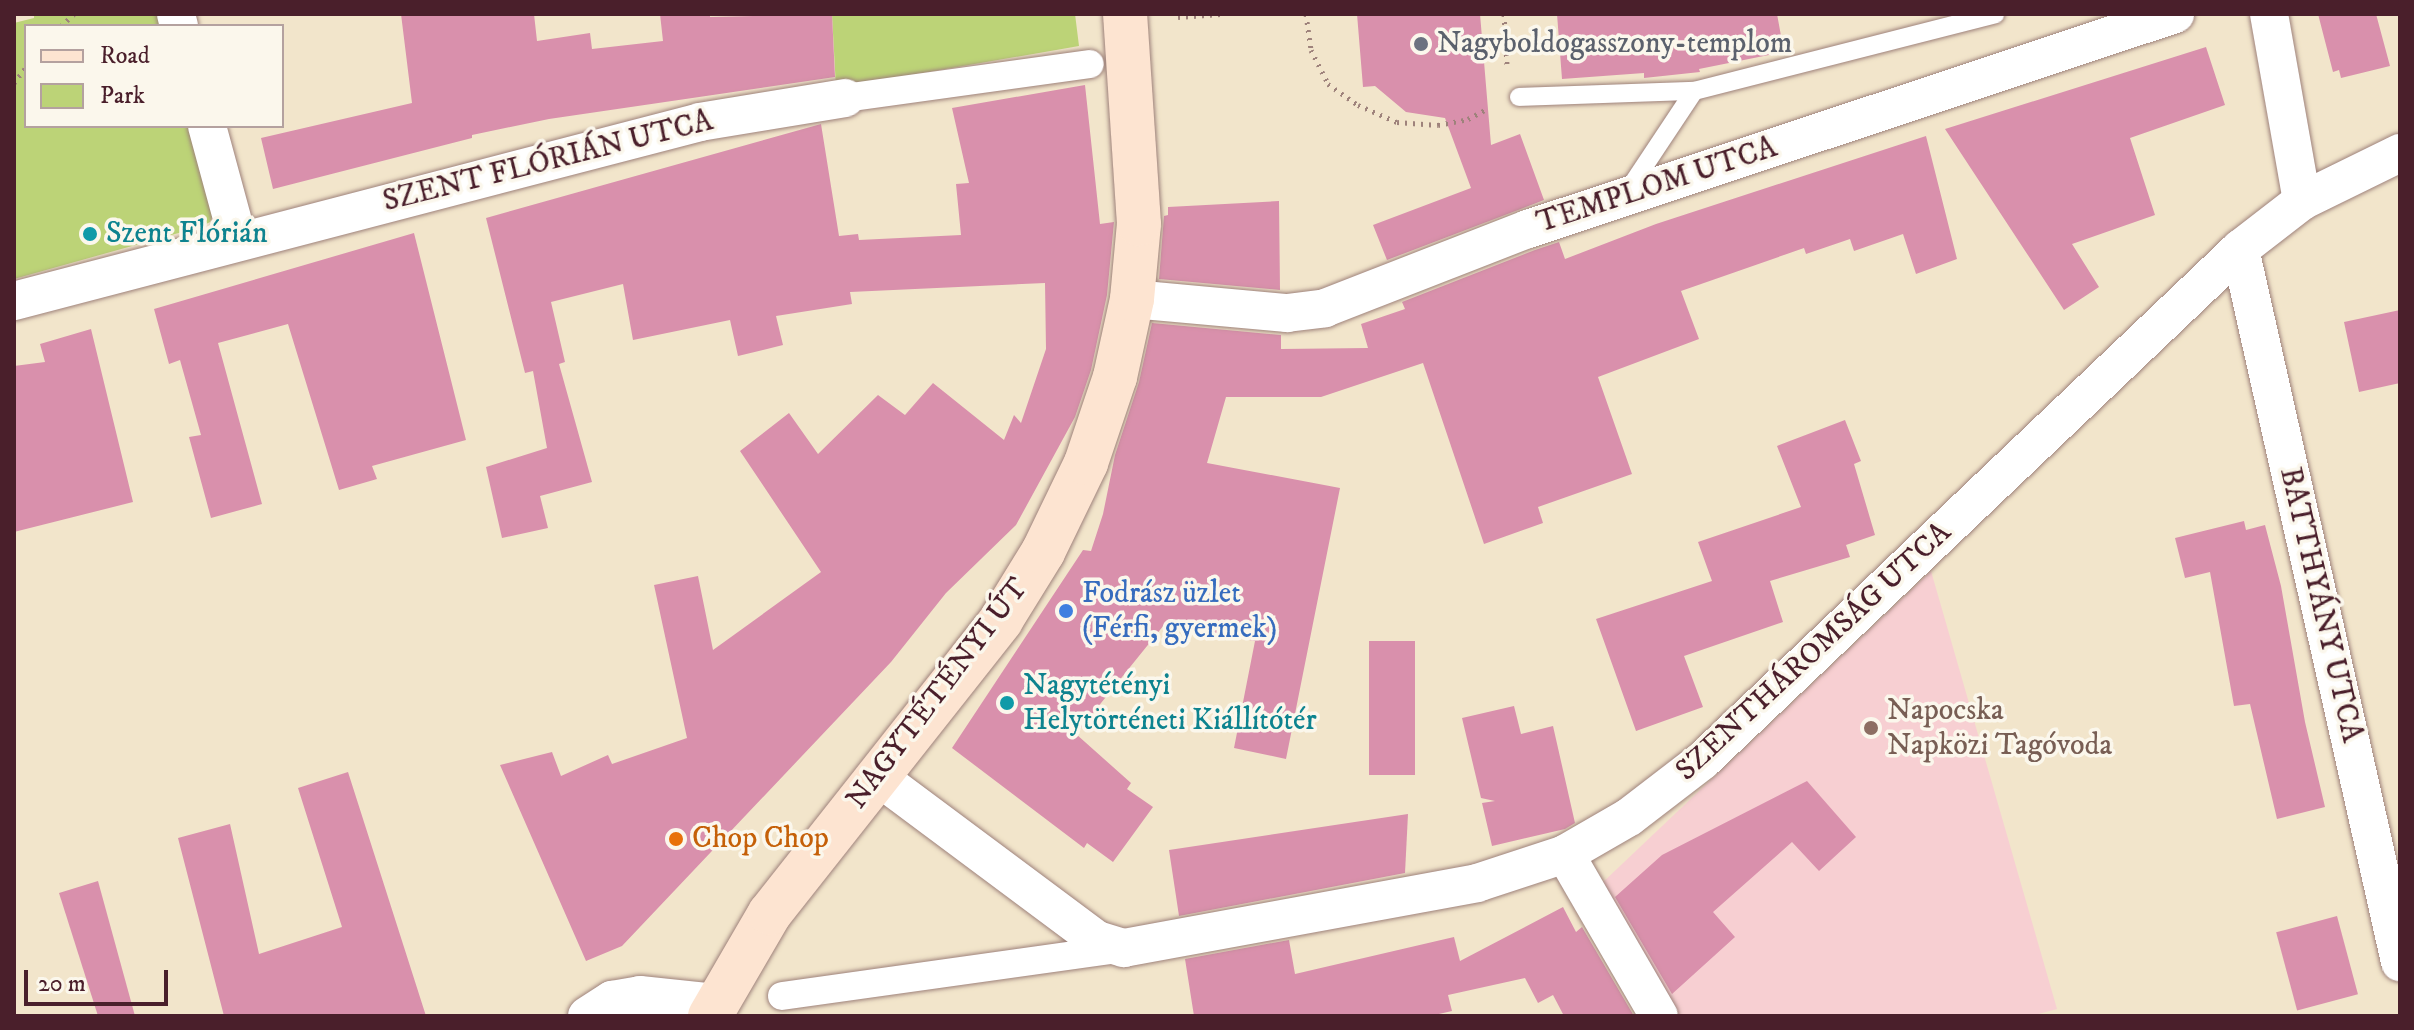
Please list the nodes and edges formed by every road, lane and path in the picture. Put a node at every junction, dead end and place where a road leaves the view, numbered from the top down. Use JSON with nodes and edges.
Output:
{"nodes":[{"id":1,"x":1125,"y":14,"type":"edge"},
{"id":2,"x":1221,"y":14,"type":"edge"},
{"id":3,"x":1306,"y":14,"type":"edge"},
{"id":4,"x":1504,"y":14,"type":"edge"},
{"id":5,"x":1995,"y":14,"type":"edge"},
{"id":6,"x":2175,"y":14,"type":"edge"},
{"id":7,"x":2269,"y":14,"type":"edge"},
{"id":8,"x":1178,"y":17,"type":"dead end"},
{"id":9,"x":1090,"y":64,"type":"dead end"},
{"id":10,"x":1694,"y":91,"type":"junction"},
{"id":11,"x":1519,"y":97,"type":"joint"},
{"id":12,"x":845,"y":98,"type":"joint"},
{"id":13,"x":1494,"y":105,"type":"junction"},
{"id":14,"x":208,"y":128,"type":"edge"},
{"id":15,"x":2400,"y":153,"type":"edge"},
{"id":16,"x":1623,"y":198,"type":"junction"},
{"id":17,"x":2302,"y":201,"type":"junction"},
{"id":18,"x":238,"y":240,"type":"junction"},
{"id":19,"x":2240,"y":249,"type":"junction"},
{"id":20,"x":1132,"y":299,"type":"junction"},
{"id":21,"x":14,"y":301,"type":"edge"},
{"id":22,"x":877,"y":776,"type":"junction"},
{"id":23,"x":1565,"y":854,"type":"junction"},
{"id":24,"x":1124,"y":948,"type":"junction"},
{"id":25,"x":2400,"y":962,"type":"edge"},
{"id":26,"x":782,"y":996,"type":"dead end"},
{"id":27,"x":713,"y":1010,"type":"edge"},
{"id":28,"x":587,"y":1016,"type":"edge"},
{"id":29,"x":1659,"y":1016,"type":"edge"}],
"edges":[{"from":1,"to":20,"type":"main road","name":"NAGYTÉTÉNYI ÚT"},
{"from":2,"to":8,"type":"path"},
{"from":3,"to":13,"type":"path"},
{"from":4,"to":13,"type":"path"},
{"from":5,"to":10,"type":"lane"},
{"from":6,"to":16,"type":"street","name":"TEMPLOM UTCA"},
{"from":7,"to":17,"type":"street"},
{"from":9,"to":12,"type":"street","name":"SZENT FLÓRIÁN UTCA"},
{"from":10,"to":11,"type":"lane"},
{"from":10,"to":16,"type":"lane"},
{"from":11,"to":13,"type":"path"},
{"from":12,"to":18,"type":"street","name":"SZENT FLÓRIÁN UTCA"},
{"from":14,"to":18,"type":"street"},
{"from":15,"to":17,"type":"street","name":"SZENTHÁROMSÁG UTCA"},
{"from":16,"to":20,"type":"street","name":"TEMPLOM UTCA"},
{"from":17,"to":19,"type":"street","name":"SZENTHÁROMSÁG UTCA"},
{"from":18,"to":21,"type":"street","name":"SZENT FLÓRIÁN UTCA"},
{"from":19,"to":23,"type":"street","name":"SZENTHÁROMSÁG UTCA"},
{"from":19,"to":25,"type":"street","name":"BATTHYÁNY UTCA"},
{"from":20,"to":22,"type":"main road","name":"NAGYTÉTÉNYI ÚT"},
{"from":22,"to":24,"type":"street"},
{"from":22,"to":27,"type":"main road","name":"NAGYTÉTÉNYI ÚT"},
{"from":23,"to":24,"type":"street","name":"SZENTHÁROMSÁG UTCA"},
{"from":23,"to":29,"type":"street"},
{"from":24,"to":26,"type":"street"},
{"from":27,"to":28,"type":"street"}]}
